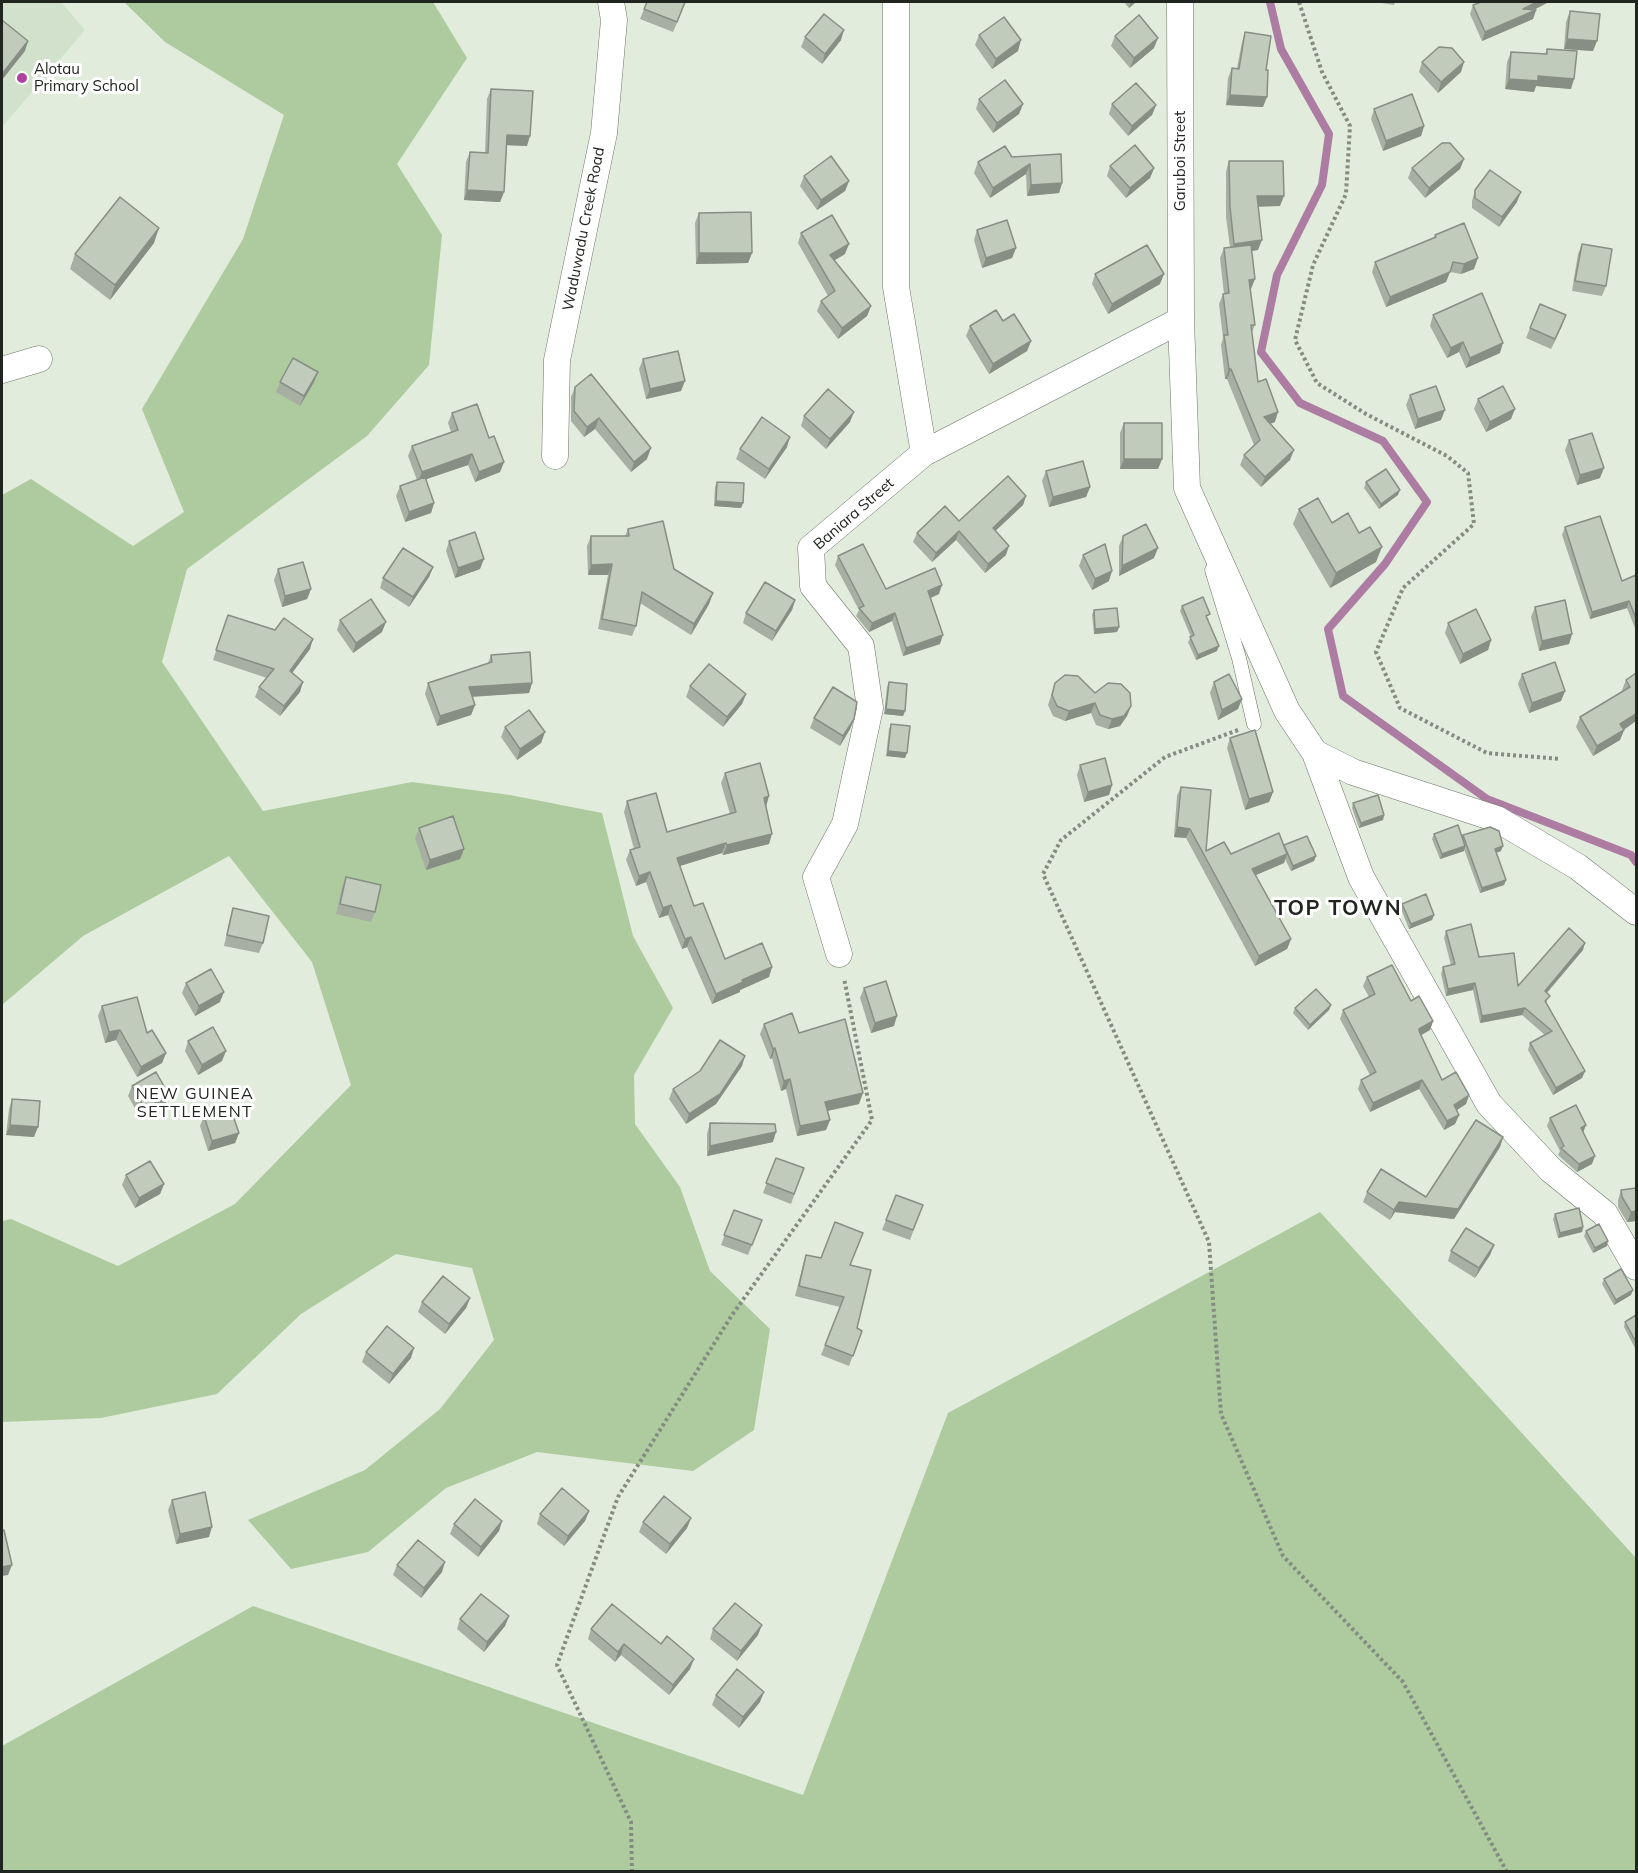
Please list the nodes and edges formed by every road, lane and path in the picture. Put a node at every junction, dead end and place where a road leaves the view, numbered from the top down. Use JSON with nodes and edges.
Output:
{"nodes":[{"id":1,"x":611,"y":2,"type":"edge"},
{"id":2,"x":896,"y":2,"type":"edge"},
{"id":3,"x":1180,"y":2,"type":"edge"},
{"id":4,"x":1299,"y":2,"type":"edge"},
{"id":5,"x":1181,"y":320,"type":"junction"},
{"id":6,"x":39,"y":359,"type":"dead end"},
{"id":7,"x":2,"y":370,"type":"edge"},
{"id":8,"x":924,"y":453,"type":"junction"},
{"id":9,"x":555,"y":456,"type":"dead end"},
{"id":10,"x":1187,"y":488,"type":"junction"},
{"id":11,"x":1254,"y":724,"type":"joint"},
{"id":12,"x":1315,"y":753,"type":"junction"},
{"id":13,"x":1560,"y":759,"type":"dead end"},
{"id":14,"x":1636,"y":912,"type":"edge"},
{"id":15,"x":839,"y":954,"type":"joint"},
{"id":16,"x":1636,"y":1267,"type":"edge"},
{"id":17,"x":632,"y":1872,"type":"edge"},
{"id":18,"x":1507,"y":1872,"type":"edge"}],
"edges":[{"from":1,"to":9,"type":"street","name":"Waduwadu Creek Road"},
{"from":2,"to":8,"type":"street"},
{"from":3,"to":5,"type":"street","name":"Garuboi Street"},
{"from":4,"to":13,"type":"path"},
{"from":5,"to":8,"type":"street","name":"Baniara Street"},
{"from":5,"to":10,"type":"street","name":"Garuboi Street"},
{"from":6,"to":7,"type":"street"},
{"from":8,"to":15,"type":"street","name":"Baniara Street"},
{"from":10,"to":11,"type":"lane"},
{"from":10,"to":12,"type":"street"},
{"from":11,"to":18,"type":"path"},
{"from":12,"to":14,"type":"street"},
{"from":12,"to":16,"type":"street"},
{"from":15,"to":17,"type":"path"}]}
